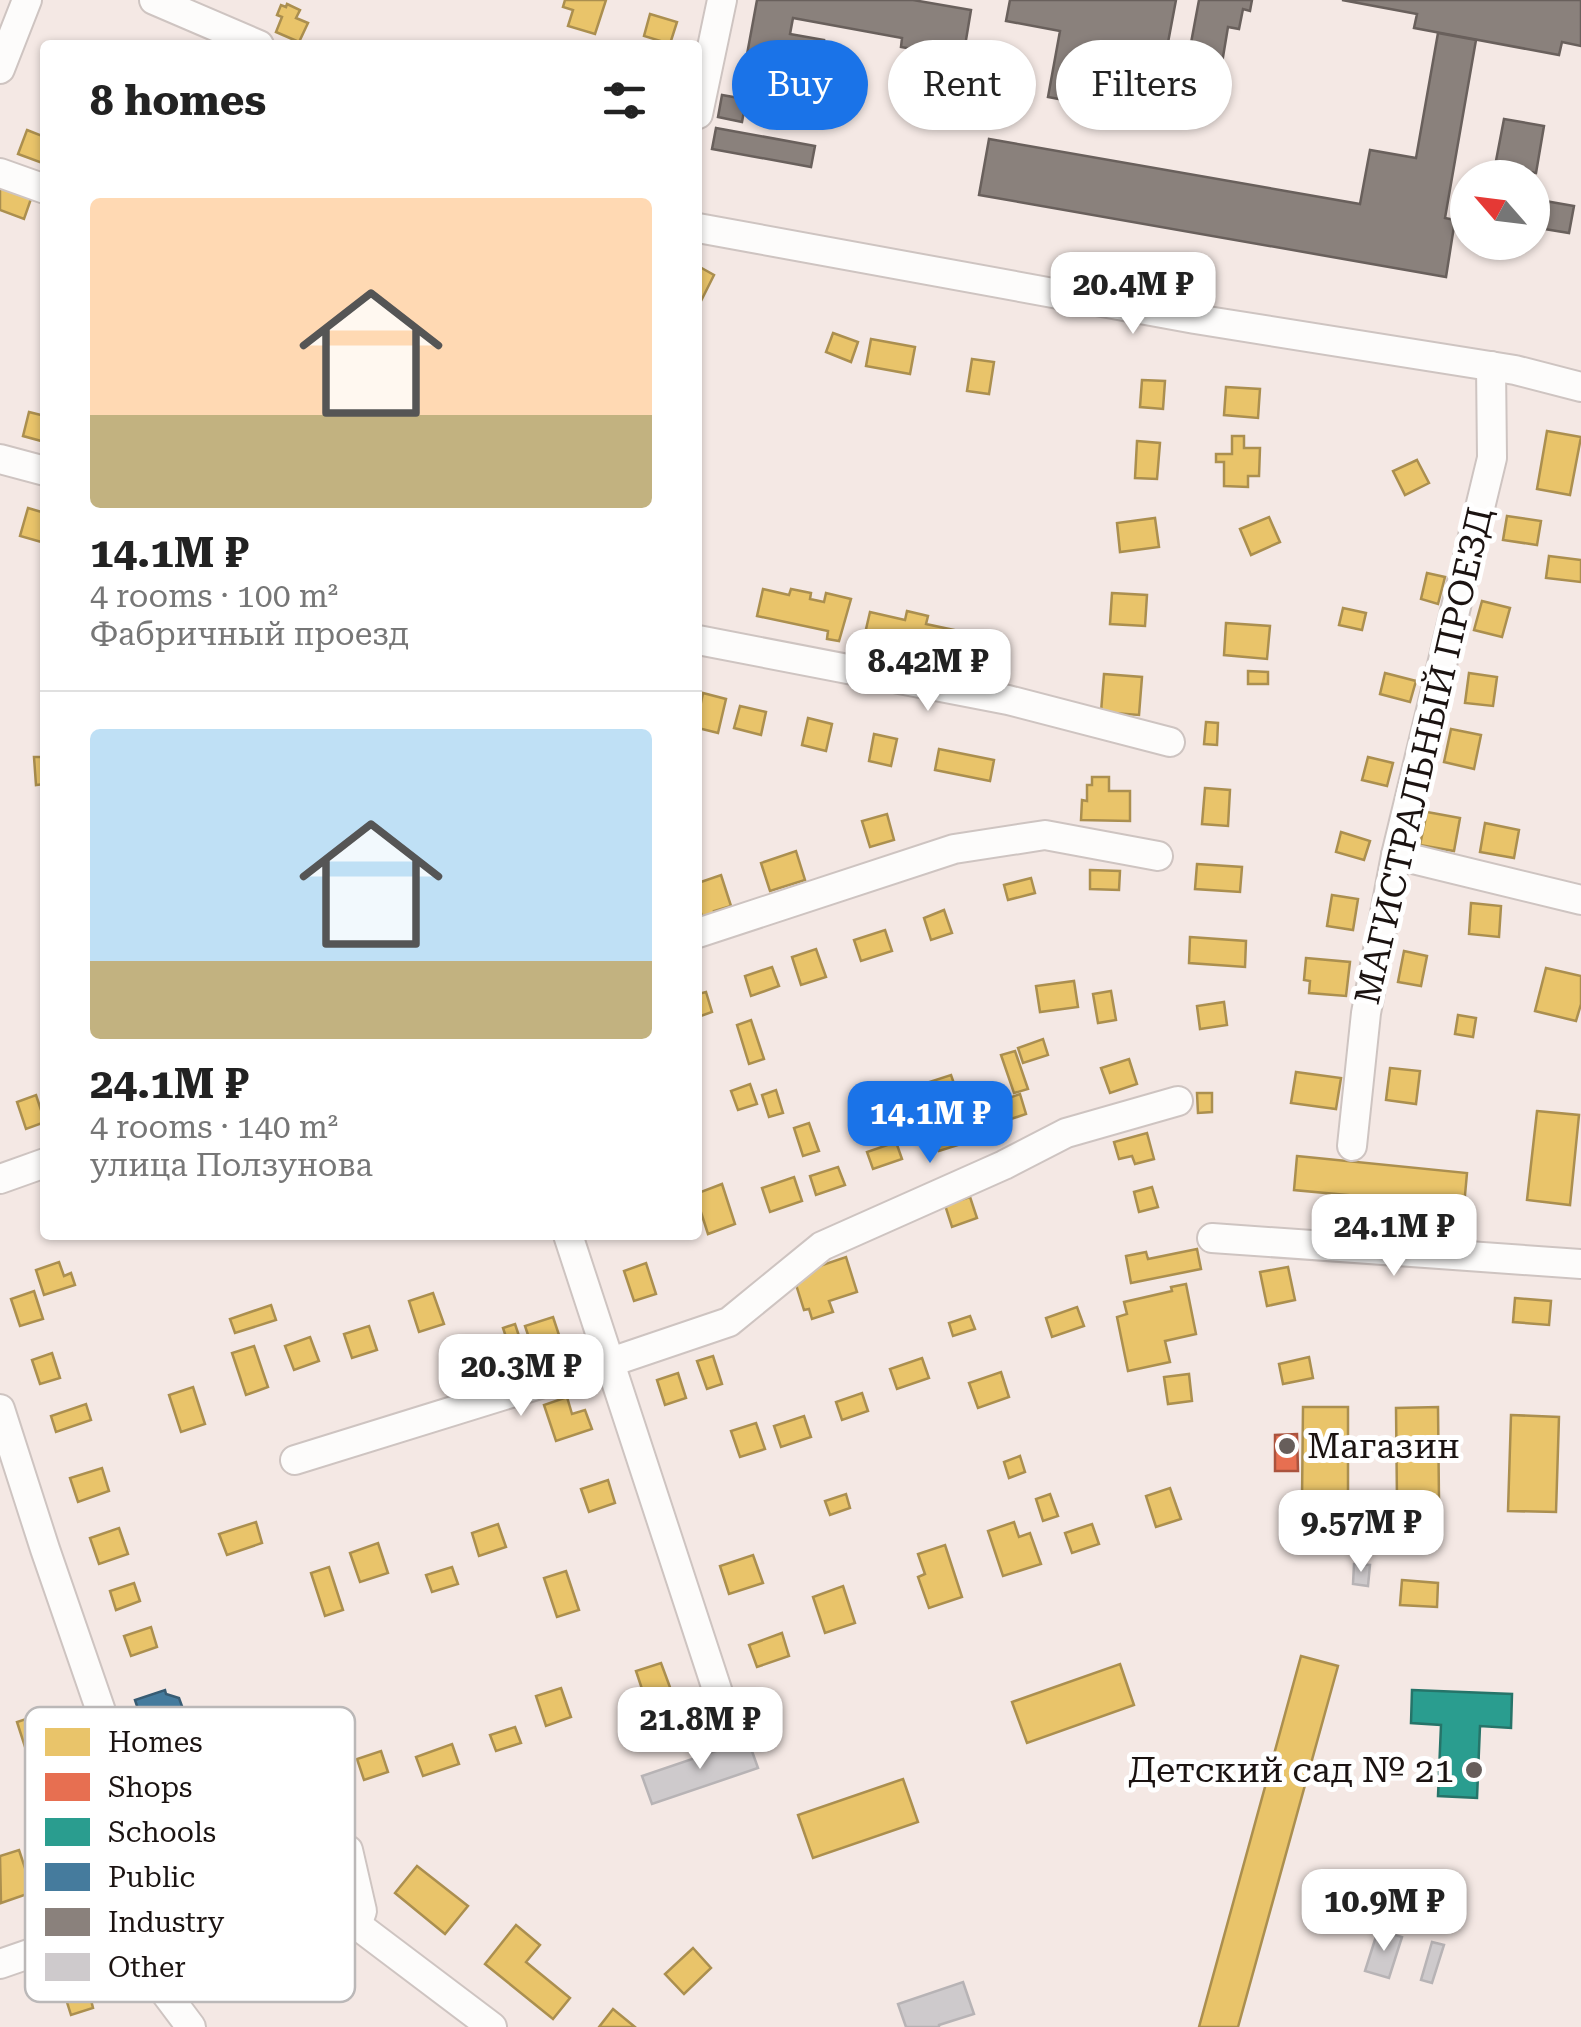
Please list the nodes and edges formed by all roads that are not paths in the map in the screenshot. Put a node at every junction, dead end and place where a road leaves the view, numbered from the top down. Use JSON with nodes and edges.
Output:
{"nodes":[{"id":1,"x":27,"y":0,"type":"edge"},
{"id":2,"x":154,"y":0,"type":"edge"},
{"id":3,"x":722,"y":0,"type":"edge"},
{"id":4,"x":247,"y":40,"type":"edge"},
{"id":5,"x":0,"y":68,"type":"edge"},
{"id":6,"x":702,"y":95,"type":"edge"},
{"id":7,"x":0,"y":174,"type":"edge"},
{"id":8,"x":40,"y":188,"type":"edge"},
{"id":9,"x":702,"y":229,"type":"edge"},
{"id":10,"x":1491,"y":366,"type":"junction"},
{"id":11,"x":1581,"y":387,"type":"edge"},
{"id":12,"x":0,"y":459,"type":"edge"},
{"id":13,"x":40,"y":469,"type":"edge"},
{"id":14,"x":702,"y":641,"type":"edge"},
{"id":15,"x":1170,"y":742,"type":"dead end"},
{"id":16,"x":1396,"y":855,"type":"junction"},
{"id":17,"x":1158,"y":856,"type":"dead end"},
{"id":18,"x":1581,"y":900,"type":"edge"},
{"id":19,"x":702,"y":931,"type":"edge"},
{"id":20,"x":1178,"y":1101,"type":"dead end"},
{"id":21,"x":1352,"y":1146,"type":"dead end"},
{"id":22,"x":40,"y":1165,"type":"edge"},
{"id":23,"x":0,"y":1179,"type":"edge"},
{"id":24,"x":1212,"y":1238,"type":"dead end"},
{"id":25,"x":570,"y":1240,"type":"edge"},
{"id":26,"x":1581,"y":1264,"type":"edge"},
{"id":27,"x":611,"y":1362,"type":"junction"},
{"id":28,"x":0,"y":1410,"type":"edge"},
{"id":29,"x":295,"y":1460,"type":"dead end"},
{"id":30,"x":11,"y":1478,"type":"edge"},
{"id":31,"x":99,"y":1707,"type":"edge"},
{"id":32,"x":727,"y":1720,"type":"dead end"},
{"id":33,"x":355,"y":1880,"type":"edge"},
{"id":34,"x":357,"y":1925,"type":"joint"},
{"id":35,"x":25,"y":1955,"type":"edge"},
{"id":36,"x":0,"y":1964,"type":"edge"},
{"id":37,"x":172,"y":2002,"type":"edge"},
{"id":38,"x":191,"y":2027,"type":"edge"},
{"id":39,"x":492,"y":2027,"type":"edge"}],
"edges":[{"from":1,"to":5,"type":"street"},
{"from":2,"to":4,"type":"street"},
{"from":3,"to":6,"type":"street"},
{"from":7,"to":8,"type":"street"},
{"from":9,"to":10,"type":"street"},
{"from":10,"to":11,"type":"street"},
{"from":10,"to":16,"type":"street","name":"МАГИСТРАЛЬНЫЙ ПРОЕЗД"},
{"from":12,"to":13,"type":"street"},
{"from":14,"to":15,"type":"street"},
{"from":16,"to":18,"type":"street"},
{"from":16,"to":21,"type":"street","name":"МАГИСТРАЛЬНЫЙ ПРОЕЗД"},
{"from":17,"to":19,"type":"street"},
{"from":20,"to":27,"type":"street"},
{"from":22,"to":23,"type":"street"},
{"from":24,"to":26,"type":"street"},
{"from":25,"to":27,"type":"street"},
{"from":27,"to":29,"type":"street"},
{"from":27,"to":32,"type":"street"},
{"from":28,"to":30,"type":"street"},
{"from":30,"to":31,"type":"street"},
{"from":33,"to":34,"type":"street"},
{"from":34,"to":39,"type":"street"},
{"from":35,"to":36,"type":"street"},
{"from":37,"to":38,"type":"street"}]}
